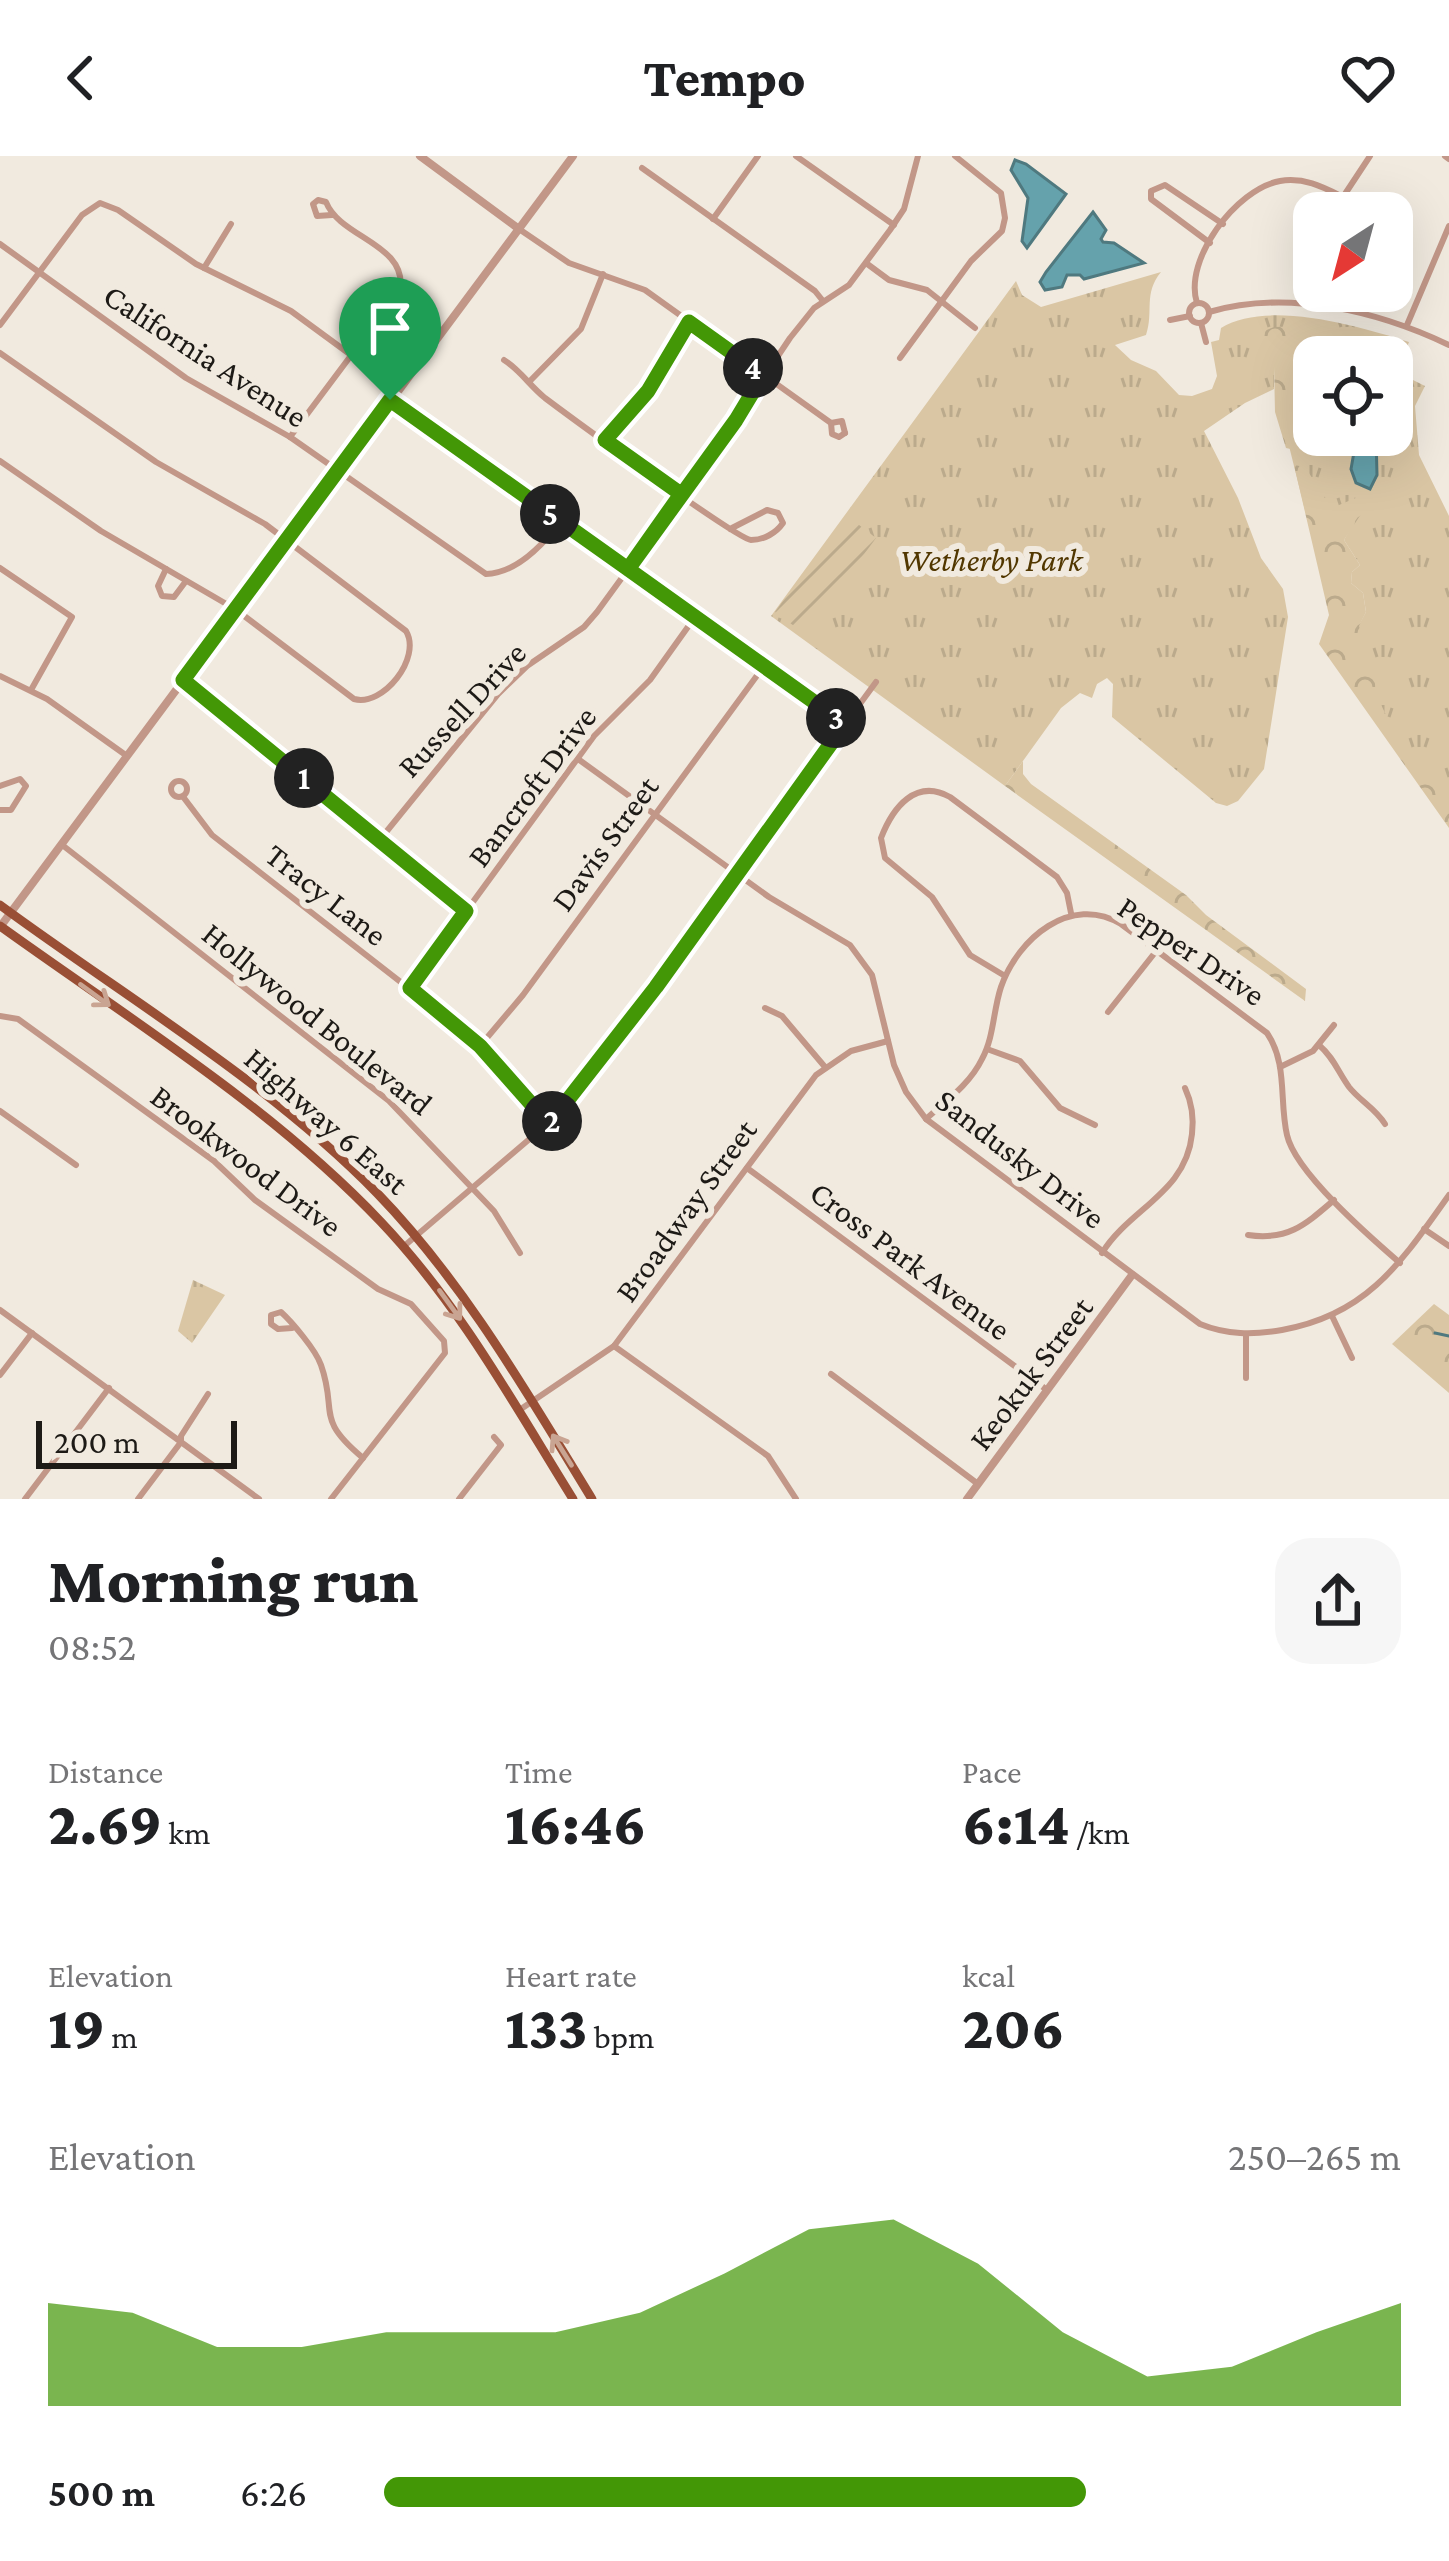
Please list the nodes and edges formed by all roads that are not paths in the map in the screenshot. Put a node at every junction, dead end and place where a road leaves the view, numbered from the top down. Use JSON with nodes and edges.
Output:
{"nodes":[{"id":1,"x":422,"y":156,"type":"edge"},
{"id":2,"x":573,"y":156,"type":"edge"},
{"id":3,"x":758,"y":156,"type":"edge"},
{"id":4,"x":796,"y":156,"type":"edge"},
{"id":5,"x":918,"y":156,"type":"edge"},
{"id":6,"x":956,"y":156,"type":"edge"},
{"id":7,"x":1370,"y":156,"type":"edge"},
{"id":8,"x":643,"y":168,"type":"dead end"},
{"id":9,"x":1333,"y":192,"type":"edge"},
{"id":10,"x":1346,"y":192,"type":"edge"},
{"id":11,"x":332,"y":215,"type":"dead end"},
{"id":12,"x":713,"y":219,"type":"junction"},
{"id":13,"x":231,"y":224,"type":"dead end"},
{"id":14,"x":893,"y":224,"type":"junction"},
{"id":15,"x":1223,"y":224,"type":"junction"},
{"id":16,"x":1449,"y":226,"type":"edge"},
{"id":17,"x":519,"y":229,"type":"junction"},
{"id":18,"x":1210,"y":243,"type":"junction"},
{"id":19,"x":0,"y":244,"type":"edge"},
{"id":20,"x":866,"y":263,"type":"junction"},
{"id":21,"x":204,"y":268,"type":"junction"},
{"id":22,"x":39,"y":272,"type":"junction"},
{"id":23,"x":603,"y":274,"type":"junction"},
{"id":24,"x":942,"y":300,"type":"junction"},
{"id":25,"x":824,"y":303,"type":"junction"},
{"id":26,"x":1197,"y":303,"type":"junction"},
{"id":27,"x":1293,"y":305,"type":"edge"},
{"id":28,"x":1209,"y":312,"type":"junction"},
{"id":29,"x":1347,"y":312,"type":"edge"},
{"id":30,"x":1190,"y":316,"type":"junction"},
{"id":31,"x":1170,"y":320,"type":"dead end"},
{"id":32,"x":689,"y":322,"type":"junction"},
{"id":33,"x":1201,"y":323,"type":"junction"},
{"id":34,"x":0,"y":325,"type":"edge"},
{"id":35,"x":1407,"y":325,"type":"junction"},
{"id":36,"x":976,"y":328,"type":"dead end"},
{"id":37,"x":1207,"y":342,"type":"dead end"},
{"id":38,"x":1449,"y":345,"type":"edge"},
{"id":39,"x":0,"y":352,"type":"edge"},
{"id":40,"x":351,"y":355,"type":"junction"},
{"id":41,"x":900,"y":358,"type":"dead end"},
{"id":42,"x":505,"y":360,"type":"dead end"},
{"id":43,"x":763,"y":375,"type":"junction"},
{"id":44,"x":529,"y":382,"type":"junction"},
{"id":45,"x":390,"y":400,"type":"junction"},
{"id":46,"x":831,"y":424,"type":"dead end"},
{"id":47,"x":290,"y":437,"type":"junction"},
{"id":48,"x":605,"y":440,"type":"junction"},
{"id":49,"x":0,"y":460,"type":"edge"},
{"id":50,"x":338,"y":470,"type":"junction"},
{"id":51,"x":681,"y":494,"type":"junction"},
{"id":52,"x":561,"y":521,"type":"junction"},
{"id":53,"x":730,"y":529,"type":"junction"},
{"id":54,"x":287,"y":539,"type":"junction"},
{"id":55,"x":0,"y":568,"type":"edge"},
{"id":56,"x":166,"y":569,"type":"junction"},
{"id":57,"x":628,"y":569,"type":"junction"},
{"id":58,"x":186,"y":580,"type":"junction"},
{"id":59,"x":236,"y":609,"type":"junction"},
{"id":60,"x":695,"y":617,"type":"junction"},
{"id":61,"x":764,"y":666,"type":"junction"},
{"id":62,"x":0,"y":676,"type":"edge"},
{"id":63,"x":183,"y":680,"type":"junction"},
{"id":64,"x":876,"y":682,"type":"dead end"},
{"id":65,"x":31,"y":690,"type":"junction"},
{"id":66,"x":845,"y":724,"type":"junction"},
{"id":67,"x":127,"y":756,"type":"junction"},
{"id":68,"x":578,"y":759,"type":"junction"},
{"id":69,"x":0,"y":786,"type":"edge"},
{"id":70,"x":184,"y":798,"type":"dead end"},
{"id":71,"x":0,"y":810,"type":"edge"},
{"id":72,"x":655,"y":814,"type":"junction"},
{"id":73,"x":378,"y":842,"type":"junction"},
{"id":74,"x":61,"y":844,"type":"junction"},
{"id":75,"x":736,"y":874,"type":"junction"},
{"id":76,"x":0,"y":904,"type":"edge"},
{"id":77,"x":466,"y":911,"type":"junction"},
{"id":78,"x":10,"y":912,"type":"junction"},
{"id":79,"x":1071,"y":913,"type":"junction"},
{"id":80,"x":0,"y":926,"type":"edge"},
{"id":81,"x":1156,"y":950,"type":"junction"},
{"id":82,"x":1005,"y":976,"type":"junction"},
{"id":83,"x":410,"y":988,"type":"junction"},
{"id":84,"x":765,"y":1008,"type":"dead end"},
{"id":85,"x":1108,"y":1012,"type":"dead end"},
{"id":86,"x":5,"y":1016,"type":"edge"},
{"id":87,"x":1334,"y":1025,"type":"dead end"},
{"id":88,"x":888,"y":1041,"type":"junction"},
{"id":89,"x":480,"y":1046,"type":"junction"},
{"id":90,"x":1319,"y":1046,"type":"junction"},
{"id":91,"x":987,"y":1048,"type":"junction"},
{"id":92,"x":825,"y":1067,"type":"junction"},
{"id":93,"x":1280,"y":1067,"type":"junction"},
{"id":94,"x":1185,"y":1088,"type":"dead end"},
{"id":95,"x":0,"y":1111,"type":"edge"},
{"id":96,"x":926,"y":1119,"type":"junction"},
{"id":97,"x":549,"y":1124,"type":"junction"},
{"id":98,"x":1385,"y":1124,"type":"dead end"},
{"id":99,"x":1095,"y":1125,"type":"dead end"},
{"id":100,"x":76,"y":1165,"type":"dead end"},
{"id":101,"x":747,"y":1168,"type":"junction"},
{"id":102,"x":474,"y":1188,"type":"junction"},
{"id":103,"x":1449,"y":1195,"type":"edge"},
{"id":104,"x":1334,"y":1200,"type":"junction"},
{"id":105,"x":1424,"y":1229,"type":"junction"},
{"id":106,"x":1248,"y":1235,"type":"dead end"},
{"id":107,"x":416,"y":1236,"type":"junction"},
{"id":108,"x":1449,"y":1246,"type":"edge"},
{"id":109,"x":404,"y":1247,"type":"junction"},
{"id":110,"x":520,"y":1252,"type":"dead end"},
{"id":111,"x":1102,"y":1252,"type":"junction"},
{"id":112,"x":1400,"y":1263,"type":"junction"},
{"id":113,"x":1132,"y":1275,"type":"junction"},
{"id":114,"x":0,"y":1310,"type":"edge"},
{"id":115,"x":1332,"y":1316,"type":"junction"},
{"id":116,"x":292,"y":1328,"type":"dead end"},
{"id":117,"x":32,"y":1333,"type":"junction"},
{"id":118,"x":1246,"y":1334,"type":"junction"},
{"id":119,"x":614,"y":1346,"type":"junction"},
{"id":120,"x":1352,"y":1358,"type":"dead end"},
{"id":121,"x":831,"y":1374,"type":"dead end"},
{"id":122,"x":0,"y":1375,"type":"edge"},
{"id":123,"x":1246,"y":1378,"type":"dead end"},
{"id":124,"x":109,"y":1388,"type":"junction"},
{"id":125,"x":1047,"y":1390,"type":"junction"},
{"id":126,"x":208,"y":1394,"type":"dead end"},
{"id":127,"x":532,"y":1401,"type":"junction"},
{"id":128,"x":518,"y":1411,"type":"junction"},
{"id":129,"x":494,"y":1437,"type":"dead end"},
{"id":130,"x":181,"y":1442,"type":"junction"},
{"id":131,"x":363,"y":1458,"type":"junction"},
{"id":132,"x":978,"y":1484,"type":"junction"},
{"id":133,"x":334,"y":1495,"type":"edge"},
{"id":134,"x":25,"y":1499,"type":"edge"},
{"id":135,"x":138,"y":1499,"type":"edge"},
{"id":136,"x":259,"y":1499,"type":"edge"},
{"id":137,"x":347,"y":1499,"type":"edge"},
{"id":138,"x":459,"y":1499,"type":"edge"},
{"id":139,"x":573,"y":1499,"type":"edge"},
{"id":140,"x":592,"y":1499,"type":"edge"},
{"id":141,"x":796,"y":1499,"type":"edge"},
{"id":142,"x":967,"y":1499,"type":"edge"}],
"edges":[{"from":1,"to":17,"type":"street"},
{"from":2,"to":17,"type":"street"},
{"from":3,"to":12,"type":"street"},
{"from":4,"to":14,"type":"street"},
{"from":5,"to":14,"type":"street","name":"Russell Drive"},
{"from":6,"to":24,"type":"street"},
{"from":7,"to":10,"type":"street"},
{"from":8,"to":12,"type":"street"},
{"from":9,"to":15,"type":"street"},
{"from":11,"to":40,"type":"street"},
{"from":12,"to":25,"type":"street"},
{"from":13,"to":21,"type":"street"},
{"from":14,"to":20,"type":"street","name":"Russell Drive"},
{"from":15,"to":18,"type":"street"},
{"from":15,"to":18,"type":"street"},
{"from":16,"to":35,"type":"street"},
{"from":17,"to":23,"type":"street"},
{"from":17,"to":45,"type":"street"},
{"from":18,"to":26,"type":"street"},
{"from":19,"to":22,"type":"street","name":"California Avenue"},
{"from":20,"to":24,"type":"street"},
{"from":20,"to":25,"type":"street","name":"Russell Drive"},
{"from":21,"to":22,"type":"street"},
{"from":21,"to":40,"type":"street"},
{"from":22,"to":34,"type":"street"},
{"from":22,"to":47,"type":"street","name":"California Avenue"},
{"from":23,"to":32,"type":"street"},
{"from":23,"to":44,"type":"street"},
{"from":24,"to":36,"type":"street"},
{"from":24,"to":41,"type":"street"},
{"from":25,"to":43,"type":"street","name":"Russell Drive"},
{"from":26,"to":28,"type":"street"},
{"from":26,"to":30,"type":"street"},
{"from":27,"to":28,"type":"street"},
{"from":28,"to":33,"type":"street"},
{"from":29,"to":35,"type":"street"},
{"from":30,"to":31,"type":"street"},
{"from":30,"to":33,"type":"street"},
{"from":32,"to":43,"type":"street"},
{"from":32,"to":48,"type":"street"},
{"from":33,"to":37,"type":"street"},
{"from":35,"to":38,"type":"street"},
{"from":39,"to":54,"type":"street"},
{"from":40,"to":47,"type":"street"},
{"from":42,"to":44,"type":"street"},
{"from":43,"to":46,"type":"street"},
{"from":43,"to":51,"type":"street","name":"Russell Drive"},
{"from":44,"to":48,"type":"street"},
{"from":45,"to":50,"type":"street"},
{"from":45,"to":52,"type":"street"},
{"from":47,"to":50,"type":"street","name":"California Avenue"},
{"from":48,"to":51,"type":"street"},
{"from":49,"to":56,"type":"street"},
{"from":50,"to":52,"type":"street","name":"California Avenue"},
{"from":50,"to":54,"type":"street"},
{"from":51,"to":53,"type":"street"},
{"from":51,"to":57,"type":"street","name":"Russell Drive"},
{"from":52,"to":57,"type":"street"},
{"from":53,"to":53,"type":"street"},
{"from":54,"to":59,"type":"street"},
{"from":54,"to":59,"type":"street"},
{"from":55,"to":65,"type":"street"},
{"from":56,"to":58,"type":"street"},
{"from":56,"to":58,"type":"street"},
{"from":57,"to":60,"type":"street"},
{"from":57,"to":73,"type":"street","name":"Russell Drive"},
{"from":58,"to":59,"type":"street"},
{"from":59,"to":63,"type":"street"},
{"from":60,"to":61,"type":"street"},
{"from":60,"to":68,"type":"street","name":"Bancroft Drive"},
{"from":61,"to":66,"type":"street"},
{"from":61,"to":72,"type":"street","name":"Davis Street"},
{"from":62,"to":65,"type":"street"},
{"from":63,"to":67,"type":"street"},
{"from":63,"to":73,"type":"street"},
{"from":64,"to":66,"type":"street"},
{"from":65,"to":67,"type":"street"},
{"from":66,"to":75,"type":"street"},
{"from":67,"to":74,"type":"street"},
{"from":68,"to":72,"type":"street","name":"Sandusky Drive"},
{"from":68,"to":77,"type":"street","name":"Bancroft Drive"},
{"from":69,"to":71,"type":"street"},
{"from":70,"to":83,"type":"street","name":"Tracy Lane"},
{"from":72,"to":75,"type":"street","name":"Sandusky Drive"},
{"from":72,"to":89,"type":"street","name":"Davis Street"},
{"from":73,"to":77,"type":"street"},
{"from":74,"to":78,"type":"street"},
{"from":74,"to":102,"type":"street","name":"Hollywood Boulevard"},
{"from":75,"to":88,"type":"street","name":"Sandusky Drive"},
{"from":75,"to":97,"type":"street"},
{"from":76,"to":78,"type":"main road","name":"Highway 6 East"},
{"from":77,"to":83,"type":"street","name":"Bancroft Drive"},
{"from":78,"to":80,"type":"street"},
{"from":78,"to":107,"type":"main road","name":"Highway 6 East"},
{"from":79,"to":81,"type":"street","name":"Pepper Drive"},
{"from":79,"to":82,"type":"street","name":"Pepper Drive"},
{"from":79,"to":82,"type":"street"},
{"from":80,"to":109,"type":"main road","name":"Highway 6 East","one_way":true},
{"from":81,"to":85,"type":"street"},
{"from":81,"to":93,"type":"street","name":"Pepper Drive"},
{"from":82,"to":91,"type":"street","name":"Pepper Drive"},
{"from":83,"to":89,"type":"street","name":"Tracy Lane"},
{"from":84,"to":92,"type":"street"},
{"from":86,"to":131,"type":"street","name":"Brookwood Drive"},
{"from":87,"to":90,"type":"street"},
{"from":88,"to":92,"type":"street","name":"Broadway Street"},
{"from":88,"to":96,"type":"street","name":"Sandusky Drive"},
{"from":89,"to":97,"type":"street","name":"Tracy Lane"},
{"from":90,"to":93,"type":"street"},
{"from":90,"to":98,"type":"street"},
{"from":91,"to":96,"type":"street","name":"Pepper Drive"},
{"from":91,"to":99,"type":"street"},
{"from":92,"to":101,"type":"street","name":"Broadway Street"},
{"from":93,"to":104,"type":"street","name":"Pepper Drive"},
{"from":94,"to":111,"type":"street"},
{"from":95,"to":100,"type":"street"},
{"from":96,"to":111,"type":"street","name":"Sandusky Drive"},
{"from":97,"to":102,"type":"street"},
{"from":101,"to":119,"type":"street","name":"Broadway Street"},
{"from":101,"to":125,"type":"street","name":"Cross Park Avenue"},
{"from":102,"to":107,"type":"street"},
{"from":102,"to":110,"type":"street","name":"Hollywood Boulevard"},
{"from":103,"to":105,"type":"street","name":"Sandusky Drive"},
{"from":104,"to":106,"type":"street"},
{"from":104,"to":112,"type":"street","name":"Pepper Drive"},
{"from":105,"to":108,"type":"street"},
{"from":105,"to":112,"type":"street","name":"Sandusky Drive"},
{"from":107,"to":109,"type":"street"},
{"from":107,"to":127,"type":"main road","name":"Highway 6 East"},
{"from":109,"to":128,"type":"main road","name":"Highway 6 East","one_way":true},
{"from":111,"to":113,"type":"street","name":"Sandusky Drive"},
{"from":112,"to":115,"type":"street","name":"Sandusky Drive"},
{"from":113,"to":118,"type":"street","name":"Sandusky Drive"},
{"from":113,"to":125,"type":"street","name":"Keokuk Street"},
{"from":114,"to":117,"type":"street"},
{"from":115,"to":118,"type":"street","name":"Sandusky Drive"},
{"from":115,"to":120,"type":"street"},
{"from":116,"to":131,"type":"street"},
{"from":117,"to":122,"type":"street"},
{"from":117,"to":124,"type":"street"},
{"from":118,"to":123,"type":"street"},
{"from":119,"to":127,"type":"street","name":"Broadway Street"},
{"from":119,"to":141,"type":"street"},
{"from":121,"to":132,"type":"street"},
{"from":124,"to":130,"type":"street"},
{"from":124,"to":134,"type":"street"},
{"from":125,"to":132,"type":"street","name":"Keokuk Street"},
{"from":126,"to":130,"type":"street"},
{"from":127,"to":128,"type":"street","name":"Broadway Street"},
{"from":140,"to":127,"type":"main road","name":"Highway 6 East","one_way":true},
{"from":128,"to":139,"type":"main road","name":"Highway 6 East"},
{"from":129,"to":138,"type":"street"},
{"from":130,"to":135,"type":"street"},
{"from":130,"to":136,"type":"street"},
{"from":131,"to":133,"type":"street"},
{"from":132,"to":142,"type":"street","name":"Keokuk Street"},
{"from":133,"to":137,"type":"street"}]}
